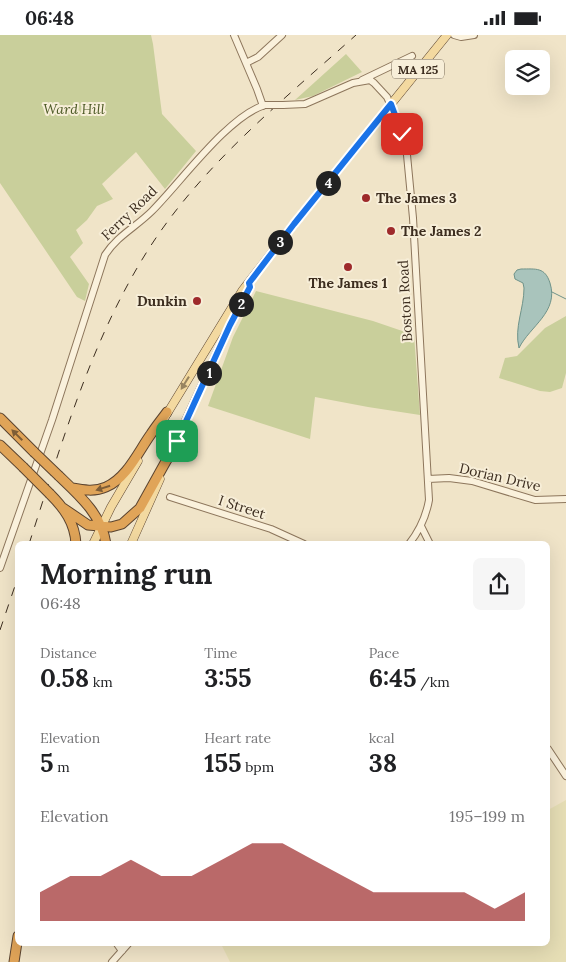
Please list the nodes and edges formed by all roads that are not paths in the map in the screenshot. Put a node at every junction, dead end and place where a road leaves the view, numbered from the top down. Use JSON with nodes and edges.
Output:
{"nodes":[{"id":1,"x":234,"y":35,"type":"edge"},
{"id":2,"x":282,"y":35,"type":"edge"},
{"id":3,"x":447,"y":35,"type":"edge"},
{"id":4,"x":454,"y":35,"type":"edge"},
{"id":5,"x":474,"y":35,"type":"edge"},
{"id":6,"x":412,"y":56,"type":"dead end"},
{"id":7,"x":246,"y":63,"type":"junction"},
{"id":8,"x":361,"y":81,"type":"junction"},
{"id":9,"x":391,"y":104,"type":"junction"},
{"id":10,"x":264,"y":105,"type":"junction"},
{"id":11,"x":249,"y":283,"type":"junction"},
{"id":12,"x":168,"y":412,"type":"junction"},
{"id":13,"x":0,"y":418,"type":"edge"},
{"id":14,"x":0,"y":445,"type":"edge"},
{"id":15,"x":170,"y":454,"type":"junction"},
{"id":16,"x":428,"y":479,"type":"junction"},
{"id":17,"x":72,"y":488,"type":"junction"},
{"id":18,"x":170,"y":497,"type":"dead end"},
{"id":19,"x":566,"y":499,"type":"edge"},
{"id":20,"x":63,"y":508,"type":"junction"},
{"id":21,"x":102,"y":527,"type":"junction"},
{"id":22,"x":421,"y":527,"type":"junction"},
{"id":23,"x":76,"y":541,"type":"edge"},
{"id":24,"x":95,"y":541,"type":"edge"},
{"id":25,"x":105,"y":541,"type":"edge"},
{"id":26,"x":132,"y":541,"type":"edge"},
{"id":27,"x":297,"y":541,"type":"edge"},
{"id":28,"x":411,"y":541,"type":"edge"},
{"id":29,"x":428,"y":541,"type":"edge"},
{"id":30,"x":0,"y":568,"type":"edge"},
{"id":31,"x":550,"y":752,"type":"edge"},
{"id":32,"x":566,"y":776,"type":"edge"},
{"id":33,"x":16,"y":946,"type":"edge"},
{"id":34,"x":118,"y":946,"type":"edge"},
{"id":35,"x":126,"y":946,"type":"edge"},
{"id":36,"x":122,"y":951,"type":"junction"},
{"id":37,"x":14,"y":962,"type":"edge"},
{"id":38,"x":112,"y":962,"type":"edge"}],
"edges":[{"from":1,"to":7,"type":"street"},
{"from":2,"to":7,"type":"street"},
{"from":3,"to":9,"type":"main road","number":"MA 125"},
{"from":4,"to":5,"type":"street"},
{"from":6,"to":8,"type":"street","name":"Ferry Road"},
{"from":7,"to":10,"type":"street"},
{"from":8,"to":9,"type":"street"},
{"from":8,"to":10,"type":"street","name":"Ferry Road","bridge":true},
{"from":9,"to":11,"type":"main road","number":"MA 125"},
{"from":9,"to":16,"type":"street","name":"Boston Road"},
{"from":10,"to":30,"type":"street","name":"Ferry Road"},
{"from":11,"to":12,"type":"main road","number":"MA 125","one_way":true},
{"from":11,"to":15,"type":"main road","number":"MA 125"},
{"from":12,"to":17,"type":"highway","one_way":true},
{"from":12,"to":21,"type":"main road","number":"MA 125"},
{"from":17,"to":13,"type":"highway","one_way":true,"bridge":true},
{"from":14,"to":20,"type":"highway","bridge":true},
{"from":15,"to":21,"type":"highway"},
{"from":15,"to":26,"type":"main road","number":"MA 125"},
{"from":16,"to":19,"type":"street","name":"Dorian Drive"},
{"from":16,"to":22,"type":"street","name":"Boston Road"},
{"from":17,"to":21,"type":"highway"},
{"from":18,"to":27,"type":"street","name":"I Street"},
{"from":20,"to":21,"type":"highway"},
{"from":20,"to":23,"type":"highway"},
{"from":21,"to":24,"type":"main road","number":"MA 125"},
{"from":21,"to":25,"type":"highway"},
{"from":22,"to":28,"type":"street","name":"Boston Road"},
{"from":22,"to":29,"type":"street"},
{"from":31,"to":32,"type":"street"},
{"from":33,"to":37,"type":"highway"},
{"from":34,"to":36,"type":"street"},
{"from":35,"to":36,"type":"street"},
{"from":36,"to":38,"type":"street"}]}
